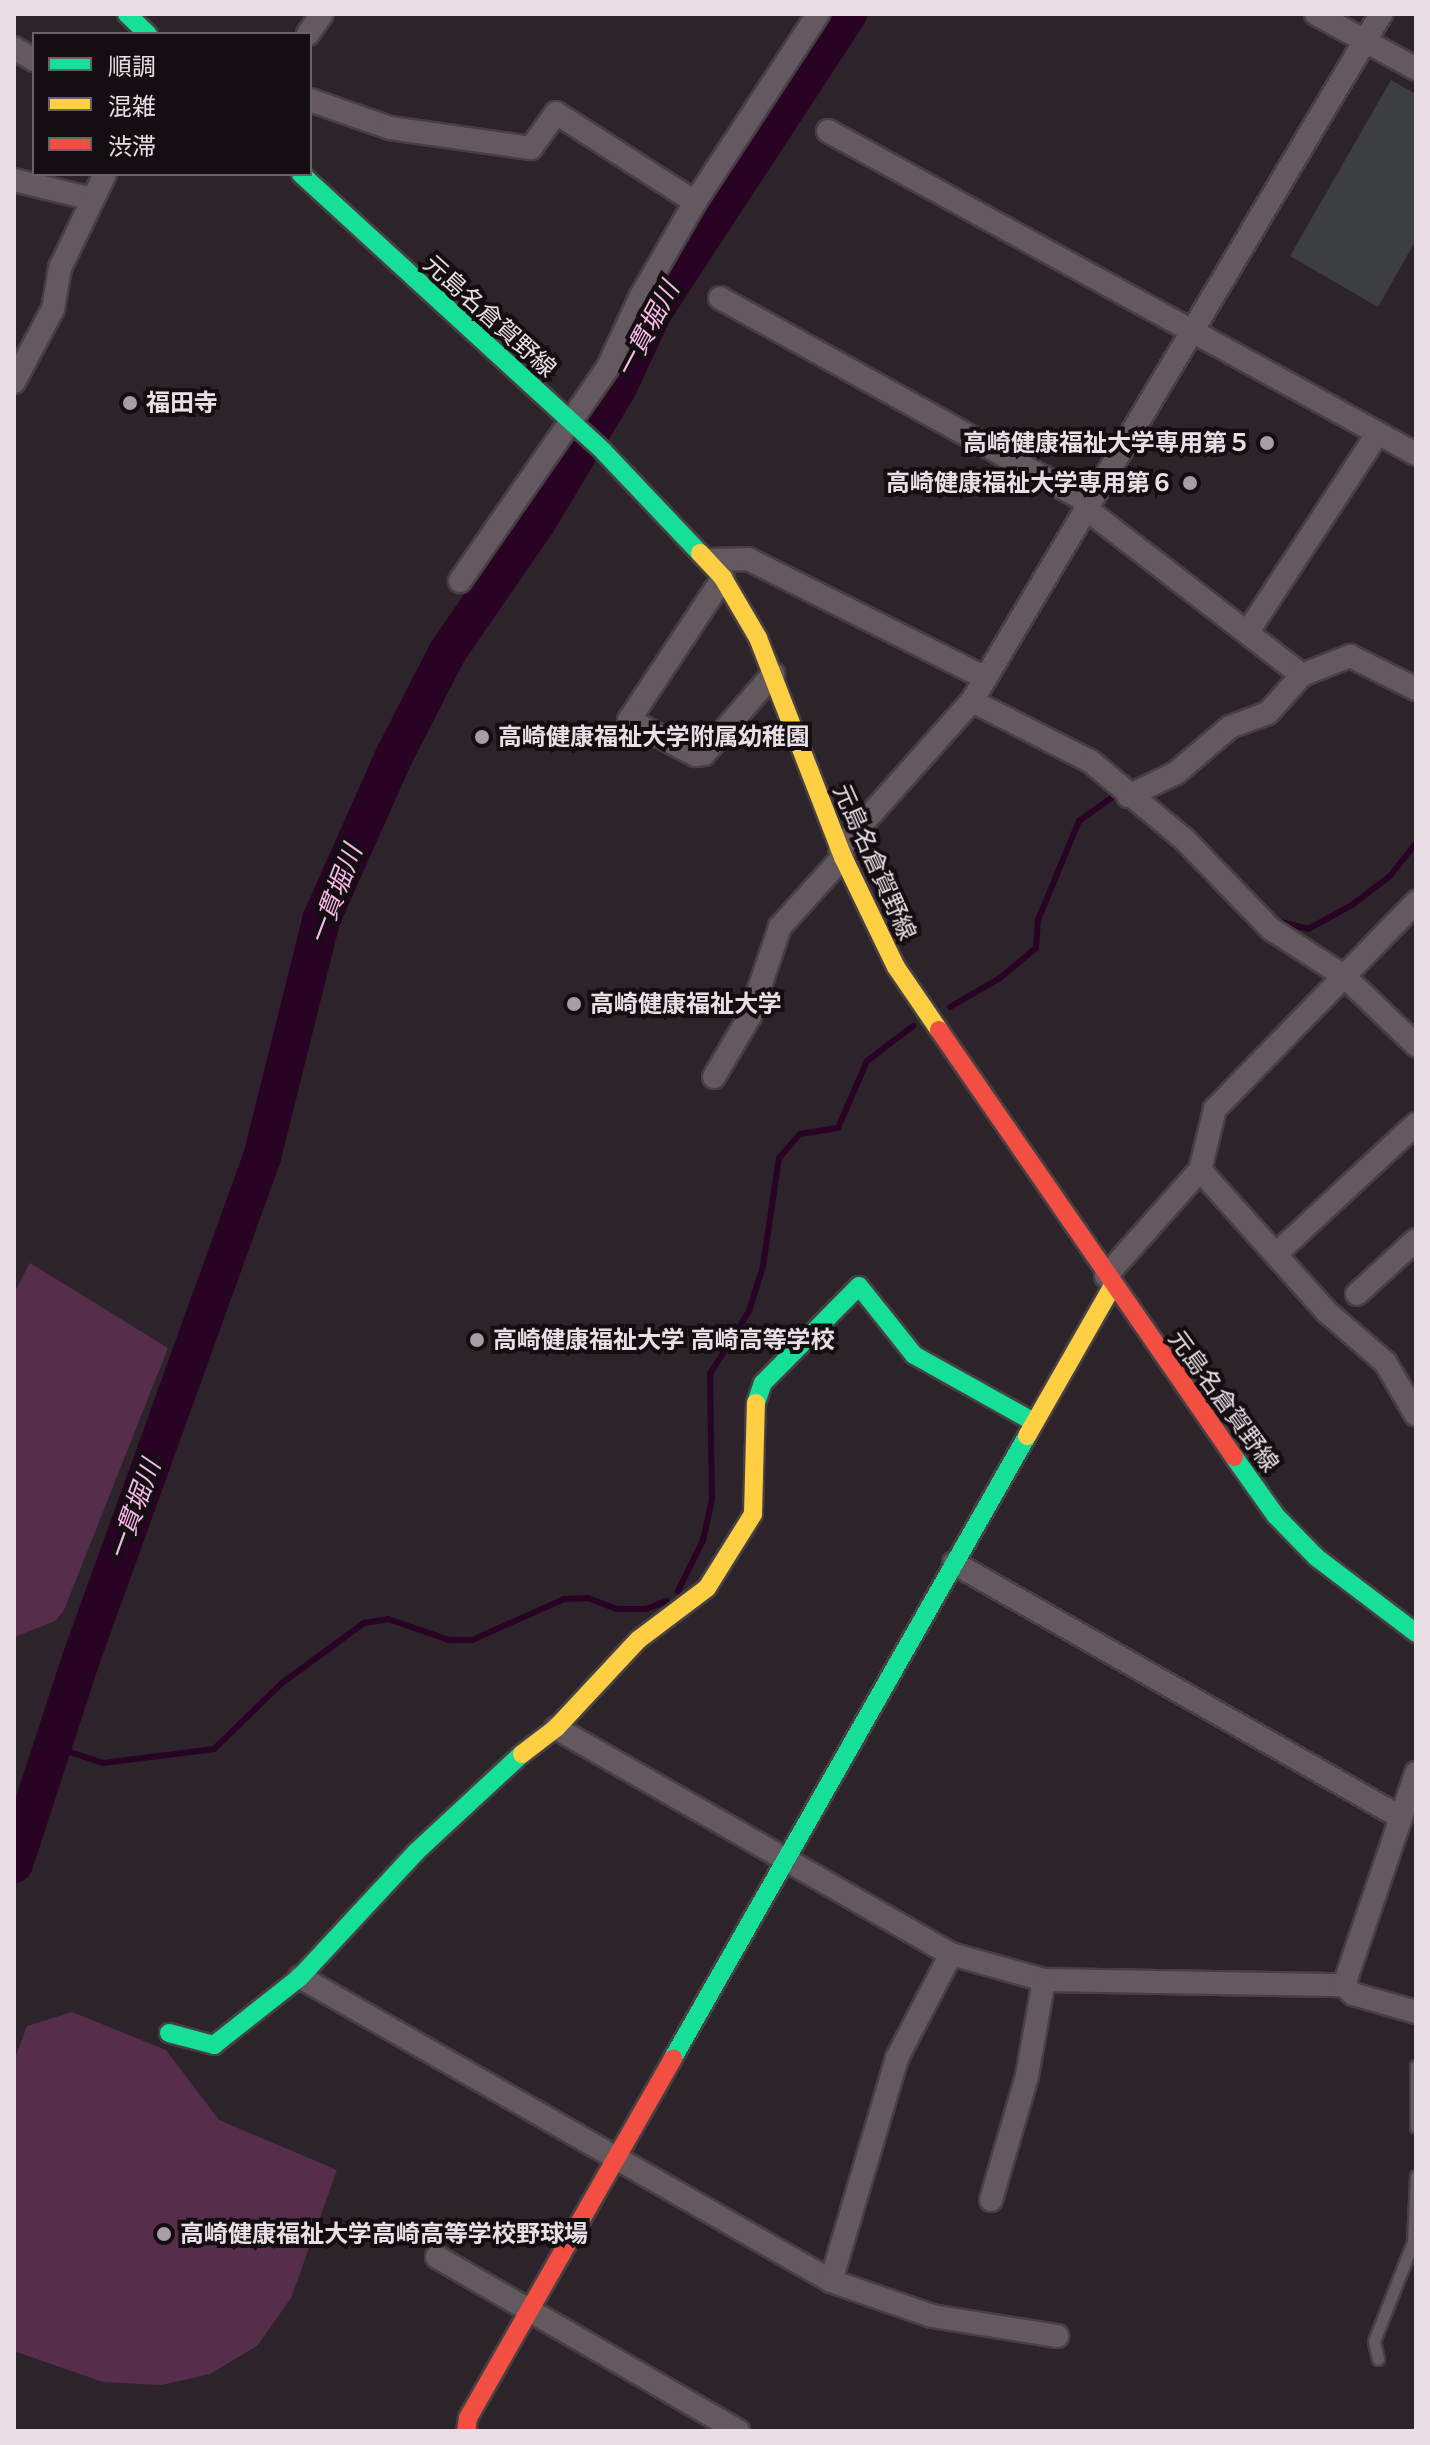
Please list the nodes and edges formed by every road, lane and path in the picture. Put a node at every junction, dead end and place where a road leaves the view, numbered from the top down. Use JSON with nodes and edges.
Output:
{"nodes":[{"id":1,"x":127,"y":14,"type":"edge"},
{"id":2,"x":322,"y":14,"type":"edge"},
{"id":3,"x":818,"y":14,"type":"edge"},
{"id":4,"x":1316,"y":14,"type":"edge"},
{"id":5,"x":1381,"y":14,"type":"edge"},
{"id":6,"x":146,"y":32,"type":"edge"},
{"id":7,"x":309,"y":32,"type":"edge"},
{"id":8,"x":1364,"y":41,"type":"junction"},
{"id":9,"x":14,"y":48,"type":"edge"},
{"id":10,"x":32,"y":59,"type":"edge"},
{"id":11,"x":1416,"y":69,"type":"edge"},
{"id":12,"x":312,"y":101,"type":"edge"},
{"id":13,"x":828,"y":131,"type":"dead end"},
{"id":14,"x":104,"y":176,"type":"edge"},
{"id":15,"x":303,"y":176,"type":"edge"},
{"id":16,"x":14,"y":180,"type":"edge"},
{"id":17,"x":92,"y":199,"type":"junction"},
{"id":18,"x":695,"y":202,"type":"junction"},
{"id":19,"x":720,"y":298,"type":"dead end"},
{"id":20,"x":1191,"y":330,"type":"junction"},
{"id":21,"x":14,"y":382,"type":"edge"},
{"id":22,"x":571,"y":421,"type":"junction"},
{"id":23,"x":1378,"y":433,"type":"junction"},
{"id":24,"x":1416,"y":454,"type":"edge"},
{"id":25,"x":1086,"y":505,"type":"junction"},
{"id":26,"x":716,"y":569,"type":"junction"},
{"id":27,"x":460,"y":581,"type":"dead end"},
{"id":28,"x":1249,"y":630,"type":"junction"},
{"id":29,"x":773,"y":674,"type":"junction"},
{"id":30,"x":1302,"y":675,"type":"junction"},
{"id":31,"x":986,"y":678,"type":"junction"},
{"id":32,"x":1416,"y":689,"type":"edge"},
{"id":33,"x":972,"y":701,"type":"junction"},
{"id":34,"x":1128,"y":796,"type":"junction"},
{"id":35,"x":841,"y":853,"type":"junction"},
{"id":36,"x":1416,"y":902,"type":"edge"},
{"id":37,"x":1344,"y":976,"type":"junction"},
{"id":38,"x":1416,"y":1045,"type":"edge"},
{"id":39,"x":714,"y":1077,"type":"dead end"},
{"id":40,"x":1416,"y":1124,"type":"edge"},
{"id":41,"x":1200,"y":1170,"type":"junction"},
{"id":42,"x":1416,"y":1240,"type":"edge"},
{"id":43,"x":1276,"y":1254,"type":"junction"},
{"id":44,"x":1109,"y":1282,"type":"junction"},
{"id":45,"x":1357,"y":1294,"type":"dead end"},
{"id":46,"x":1416,"y":1415,"type":"edge"},
{"id":47,"x":1034,"y":1422,"type":"junction"},
{"id":48,"x":954,"y":1563,"type":"junction"},
{"id":49,"x":1416,"y":1633,"type":"edge"},
{"id":50,"x":556,"y":1728,"type":"junction"},
{"id":51,"x":1416,"y":1773,"type":"edge"},
{"id":52,"x":1408,"y":1807,"type":"edge"},
{"id":53,"x":786,"y":1863,"type":"junction"},
{"id":54,"x":951,"y":1954,"type":"junction"},
{"id":55,"x":300,"y":1977,"type":"junction"},
{"id":56,"x":1044,"y":1980,"type":"junction"},
{"id":57,"x":1344,"y":1985,"type":"junction"},
{"id":58,"x":1416,"y":2012,"type":"edge"},
{"id":59,"x":169,"y":2033,"type":"dead end"},
{"id":60,"x":1416,"y":2066,"type":"edge"},
{"id":61,"x":1416,"y":2127,"type":"edge"},
{"id":62,"x":616,"y":2160,"type":"junction"},
{"id":63,"x":1416,"y":2176,"type":"edge"},
{"id":64,"x":991,"y":2200,"type":"dead end"},
{"id":65,"x":437,"y":2257,"type":"dead end"},
{"id":66,"x":831,"y":2281,"type":"junction"},
{"id":67,"x":530,"y":2312,"type":"junction"},
{"id":68,"x":1057,"y":2336,"type":"dead end"},
{"id":69,"x":1378,"y":2359,"type":"dead end"},
{"id":70,"x":466,"y":2431,"type":"edge"},
{"id":71,"x":738,"y":2431,"type":"edge"}],
"edges":[{"from":1,"to":6,"type":"street"},
{"from":2,"to":7,"type":"street"},
{"from":3,"to":18,"type":"street"},
{"from":4,"to":8,"type":"street"},
{"from":5,"to":8,"type":"street"},
{"from":8,"to":11,"type":"street"},
{"from":8,"to":20,"type":"street"},
{"from":9,"to":10,"type":"street"},
{"from":12,"to":18,"type":"street"},
{"from":13,"to":20,"type":"street"},
{"from":14,"to":17,"type":"street"},
{"from":15,"to":22,"type":"street","name":"元島名倉賀野線"},
{"from":16,"to":17,"type":"street"},
{"from":17,"to":21,"type":"street"},
{"from":18,"to":22,"type":"street"},
{"from":19,"to":25,"type":"street"},
{"from":20,"to":23,"type":"street"},
{"from":20,"to":25,"type":"street"},
{"from":22,"to":26,"type":"street","name":"元島名倉賀野線"},
{"from":22,"to":27,"type":"street"},
{"from":23,"to":24,"type":"street"},
{"from":23,"to":28,"type":"street"},
{"from":25,"to":28,"type":"street"},
{"from":25,"to":31,"type":"street"},
{"from":26,"to":29,"type":"street","name":"元島名倉賀野線"},
{"from":26,"to":29,"type":"street"},
{"from":26,"to":31,"type":"street"},
{"from":28,"to":30,"type":"street"},
{"from":29,"to":35,"type":"street","name":"元島名倉賀野線"},
{"from":30,"to":32,"type":"street"},
{"from":30,"to":34,"type":"street"},
{"from":31,"to":33,"type":"street"},
{"from":33,"to":34,"type":"street"},
{"from":33,"to":35,"type":"street"},
{"from":34,"to":37,"type":"street"},
{"from":35,"to":39,"type":"street"},
{"from":35,"to":44,"type":"street","name":"元島名倉賀野線"},
{"from":36,"to":37,"type":"street"},
{"from":37,"to":38,"type":"street"},
{"from":37,"to":41,"type":"street"},
{"from":40,"to":43,"type":"street"},
{"from":41,"to":43,"type":"street"},
{"from":41,"to":44,"type":"street"},
{"from":42,"to":45,"type":"street"},
{"from":43,"to":46,"type":"street"},
{"from":44,"to":47,"type":"street"},
{"from":44,"to":49,"type":"street","name":"元島名倉賀野線"},
{"from":47,"to":48,"type":"street"},
{"from":47,"to":50,"type":"street"},
{"from":48,"to":52,"type":"street"},
{"from":48,"to":53,"type":"street"},
{"from":50,"to":53,"type":"street"},
{"from":50,"to":55,"type":"street"},
{"from":51,"to":52,"type":"street"},
{"from":52,"to":57,"type":"street"},
{"from":53,"to":54,"type":"street"},
{"from":53,"to":62,"type":"street"},
{"from":54,"to":56,"type":"street"},
{"from":54,"to":66,"type":"street"},
{"from":55,"to":59,"type":"street"},
{"from":55,"to":62,"type":"street"},
{"from":56,"to":57,"type":"street"},
{"from":56,"to":64,"type":"street"},
{"from":57,"to":58,"type":"street"},
{"from":60,"to":61,"type":"lane"},
{"from":62,"to":66,"type":"street"},
{"from":62,"to":67,"type":"street"},
{"from":63,"to":69,"type":"lane"},
{"from":65,"to":67,"type":"street"},
{"from":66,"to":68,"type":"street"},
{"from":67,"to":70,"type":"street"},
{"from":67,"to":71,"type":"street"}]}
